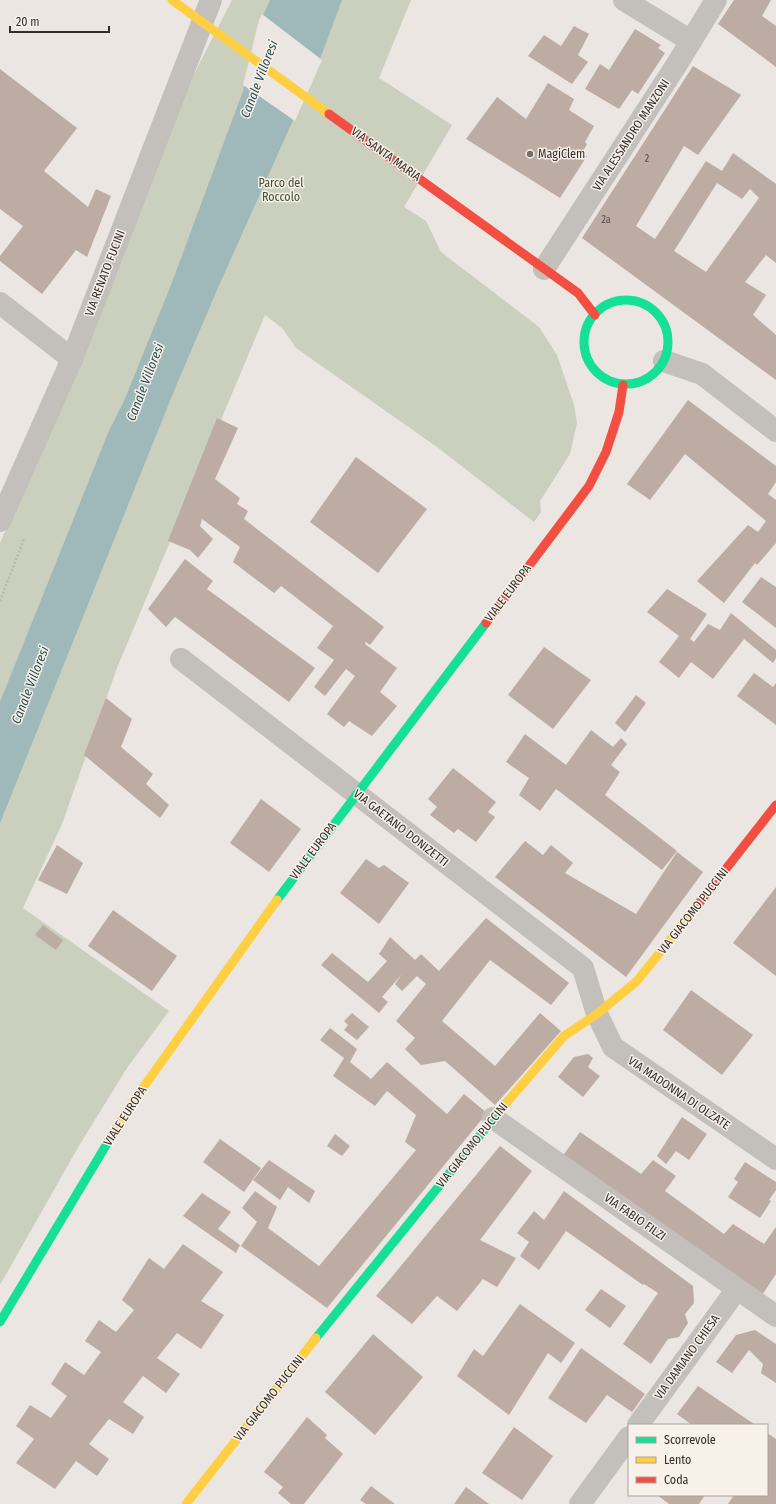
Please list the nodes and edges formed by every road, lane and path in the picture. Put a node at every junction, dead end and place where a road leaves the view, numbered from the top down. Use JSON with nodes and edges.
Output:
{"nodes":[{"id":1,"x":172,"y":0,"type":"edge"},
{"id":2,"x":211,"y":0,"type":"edge"},
{"id":3,"x":624,"y":0,"type":"edge"},
{"id":4,"x":716,"y":0,"type":"edge"},
{"id":5,"x":202,"y":22,"type":"junction"},
{"id":6,"x":691,"y":41,"type":"junction"},
{"id":7,"x":544,"y":268,"type":"junction"},
{"id":8,"x":0,"y":303,"type":"edge"},
{"id":9,"x":595,"y":315,"type":"junction"},
{"id":10,"x":72,"y":359,"type":"junction"},
{"id":11,"x":664,"y":361,"type":"junction"},
{"id":12,"x":623,"y":385,"type":"junction"},
{"id":13,"x":776,"y":431,"type":"edge"},
{"id":14,"x":0,"y":521,"type":"edge"},
{"id":15,"x":181,"y":659,"type":"dead end"},
{"id":16,"x":356,"y":794,"type":"junction"},
{"id":17,"x":774,"y":812,"type":"edge"},
{"id":18,"x":598,"y":1014,"type":"junction"},
{"id":19,"x":493,"y":1118,"type":"junction"},
{"id":20,"x":776,"y":1159,"type":"edge"},
{"id":21,"x":737,"y":1289,"type":"junction"},
{"id":22,"x":776,"y":1316,"type":"edge"},
{"id":23,"x":0,"y":1322,"type":"edge"},
{"id":24,"x":639,"y":1424,"type":"edge"},
{"id":25,"x":628,"y":1438,"type":"edge"},
{"id":26,"x":186,"y":1504,"type":"edge"},
{"id":27,"x":580,"y":1504,"type":"edge"}],
"edges":[{"from":1,"to":5,"type":"street","name":"VIA SANTA MARIA"},
{"from":2,"to":5,"type":"street","name":"VIA RENATO FUCINI"},
{"from":3,"to":6,"type":"street"},
{"from":4,"to":6,"type":"street","name":"VIA ALESSANDRO MANZONI"},
{"from":5,"to":7,"type":"street","name":"VIA SANTA MARIA"},
{"from":5,"to":10,"type":"street","name":"VIA RENATO FUCINI"},
{"from":6,"to":7,"type":"street","name":"VIA ALESSANDRO MANZONI"},
{"from":7,"to":9,"type":"street","name":"VIA SANTA MARIA"},
{"from":8,"to":10,"type":"street"},
{"from":9,"to":11,"type":"street"},
{"from":9,"to":12,"type":"street"},
{"from":10,"to":14,"type":"street","name":"VIA RENATO FUCINI"},
{"from":11,"to":12,"type":"street"},
{"from":11,"to":13,"type":"street"},
{"from":12,"to":16,"type":"street","name":"VIALE EUROPA"},
{"from":15,"to":16,"type":"street","name":"VIA GAETANO DONIZETTI"},
{"from":16,"to":18,"type":"street","name":"VIA GAETANO DONIZETTI"},
{"from":16,"to":23,"type":"street","name":"VIALE EUROPA"},
{"from":17,"to":18,"type":"street","name":"VIA GIACOMO PUCCINI"},
{"from":18,"to":19,"type":"street","name":"VIA GIACOMO PUCCINI"},
{"from":18,"to":20,"type":"street","name":"VIA MADONNA DI OLZATE"},
{"from":19,"to":21,"type":"street","name":"VIA FABIO FILZI"},
{"from":19,"to":26,"type":"street","name":"VIA GIACOMO PUCCINI"},
{"from":21,"to":22,"type":"street","name":"VIA FABIO FILZI"},
{"from":21,"to":24,"type":"street","name":"VIA DAMIANO CHIESA"},
{"from":25,"to":27,"type":"street"}]}
